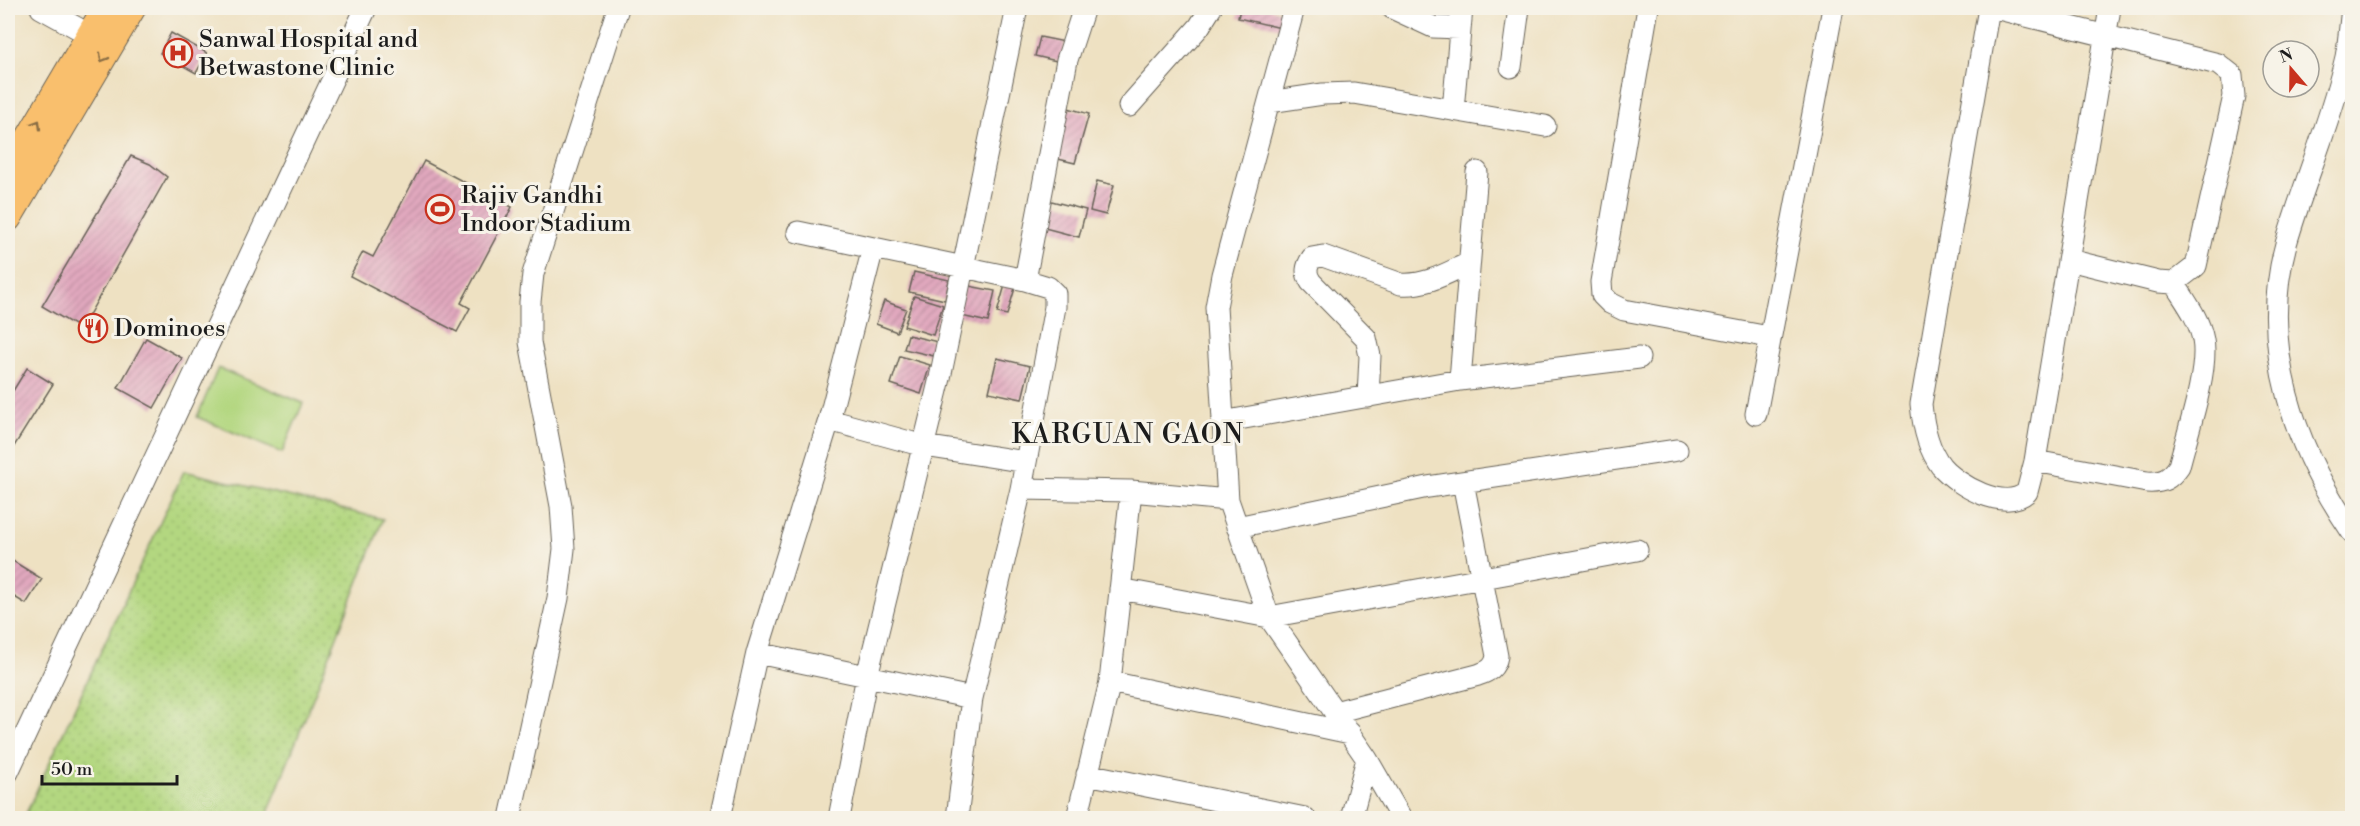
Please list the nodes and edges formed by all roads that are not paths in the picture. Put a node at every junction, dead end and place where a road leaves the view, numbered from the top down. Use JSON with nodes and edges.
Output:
{"nodes":[{"id":1,"x":41,"y":8,"type":"edge"},
{"id":2,"x":106,"y":8,"type":"edge"},
{"id":3,"x":132,"y":8,"type":"edge"},
{"id":4,"x":366,"y":8,"type":"edge"},
{"id":5,"x":618,"y":8,"type":"edge"},
{"id":6,"x":1017,"y":8,"type":"edge"},
{"id":7,"x":1084,"y":8,"type":"edge"},
{"id":8,"x":1211,"y":8,"type":"edge"},
{"id":9,"x":1294,"y":8,"type":"edge"},
{"id":10,"x":1392,"y":8,"type":"edge"},
{"id":11,"x":1519,"y":8,"type":"edge"},
{"id":12,"x":1648,"y":8,"type":"edge"},
{"id":13,"x":1833,"y":8,"type":"edge"},
{"id":14,"x":1989,"y":8,"type":"edge"},
{"id":15,"x":1995,"y":8,"type":"edge"},
{"id":16,"x":2110,"y":8,"type":"edge"},
{"id":17,"x":2352,"y":8,"type":"edge"},
{"id":18,"x":1461,"y":18,"type":"edge"},
{"id":19,"x":90,"y":35,"type":"junction"},
{"id":20,"x":2104,"y":35,"type":"junction"},
{"id":21,"x":1511,"y":67,"type":"dead end"},
{"id":22,"x":1269,"y":102,"type":"junction"},
{"id":23,"x":1129,"y":105,"type":"dead end"},
{"id":24,"x":1453,"y":110,"type":"junction"},
{"id":25,"x":1545,"y":126,"type":"dead end"},
{"id":26,"x":1477,"y":172,"type":"dead end"},
{"id":27,"x":8,"y":174,"type":"edge"},
{"id":28,"x":8,"y":218,"type":"edge"},
{"id":29,"x":798,"y":232,"type":"dead end"},
{"id":30,"x":873,"y":248,"type":"junction"},
{"id":31,"x":2069,"y":260,"type":"junction"},
{"id":32,"x":1469,"y":263,"type":"junction"},
{"id":33,"x":964,"y":266,"type":"junction"},
{"id":34,"x":1025,"y":280,"type":"junction"},
{"id":35,"x":2174,"y":283,"type":"junction"},
{"id":36,"x":1769,"y":337,"type":"junction"},
{"id":37,"x":1639,"y":358,"type":"dead end"},
{"id":38,"x":1460,"y":380,"type":"junction"},
{"id":39,"x":1368,"y":397,"type":"junction"},
{"id":40,"x":1756,"y":414,"type":"dead end"},
{"id":41,"x":830,"y":420,"type":"junction"},
{"id":42,"x":1222,"y":422,"type":"junction"},
{"id":43,"x":924,"y":446,"type":"junction"},
{"id":44,"x":1677,"y":450,"type":"dead end"},
{"id":45,"x":2035,"y":460,"type":"junction"},
{"id":46,"x":1026,"y":462,"type":"junction"},
{"id":47,"x":1463,"y":482,"type":"junction"},
{"id":48,"x":1021,"y":489,"type":"junction"},
{"id":49,"x":1131,"y":491,"type":"junction"},
{"id":50,"x":1228,"y":500,"type":"junction"},
{"id":51,"x":1237,"y":527,"type":"junction"},
{"id":52,"x":2352,"y":532,"type":"edge"},
{"id":53,"x":1637,"y":550,"type":"dead end"},
{"id":54,"x":1484,"y":578,"type":"junction"},
{"id":55,"x":1120,"y":589,"type":"junction"},
{"id":56,"x":1269,"y":617,"type":"junction"},
{"id":57,"x":757,"y":653,"type":"junction"},
{"id":58,"x":867,"y":676,"type":"junction"},
{"id":59,"x":1110,"y":682,"type":"junction"},
{"id":60,"x":972,"y":698,"type":"junction"},
{"id":61,"x":1335,"y":712,"type":"junction"},
{"id":62,"x":1350,"y":733,"type":"junction"},
{"id":63,"x":1367,"y":759,"type":"junction"},
{"id":64,"x":8,"y":772,"type":"edge"},
{"id":65,"x":1087,"y":774,"type":"junction"},
{"id":66,"x":510,"y":819,"type":"edge"},
{"id":67,"x":720,"y":819,"type":"edge"},
{"id":68,"x":839,"y":819,"type":"edge"},
{"id":69,"x":957,"y":819,"type":"edge"},
{"id":70,"x":1077,"y":819,"type":"edge"},
{"id":71,"x":1305,"y":819,"type":"edge"},
{"id":72,"x":1351,"y":819,"type":"edge"},
{"id":73,"x":1401,"y":819,"type":"edge"}],
"edges":[{"from":1,"to":19,"type":"street"},
{"from":2,"to":19,"type":"main road"},
{"from":3,"to":28,"type":"main road","one_way":true},
{"from":4,"to":64,"type":"street"},
{"from":5,"to":66,"type":"street"},
{"from":6,"to":33,"type":"street"},
{"from":7,"to":34,"type":"street"},
{"from":8,"to":23,"type":"street"},
{"from":9,"to":22,"type":"street"},
{"from":10,"to":18,"type":"street"},
{"from":11,"to":21,"type":"street"},
{"from":12,"to":36,"type":"street"},
{"from":13,"to":36,"type":"street"},
{"from":14,"to":45,"type":"street"},
{"from":15,"to":20,"type":"street"},
{"from":16,"to":20,"type":"street"},
{"from":17,"to":52,"type":"street"},
{"from":18,"to":24,"type":"street"},
{"from":27,"to":19,"type":"main road","one_way":true},
{"from":20,"to":31,"type":"street"},
{"from":20,"to":35,"type":"street"},
{"from":22,"to":24,"type":"street"},
{"from":22,"to":42,"type":"street"},
{"from":24,"to":25,"type":"street"},
{"from":26,"to":32,"type":"street"},
{"from":29,"to":30,"type":"street"},
{"from":30,"to":33,"type":"street"},
{"from":30,"to":41,"type":"street"},
{"from":31,"to":35,"type":"street"},
{"from":31,"to":45,"type":"street"},
{"from":32,"to":38,"type":"street"},
{"from":32,"to":39,"type":"street"},
{"from":33,"to":34,"type":"street"},
{"from":33,"to":43,"type":"street"},
{"from":34,"to":46,"type":"street"},
{"from":35,"to":45,"type":"street"},
{"from":36,"to":40,"type":"street"},
{"from":37,"to":38,"type":"street"},
{"from":38,"to":39,"type":"street"},
{"from":39,"to":42,"type":"street"},
{"from":41,"to":43,"type":"street"},
{"from":41,"to":57,"type":"street"},
{"from":42,"to":50,"type":"street"},
{"from":43,"to":46,"type":"street"},
{"from":43,"to":58,"type":"street"},
{"from":44,"to":47,"type":"street"},
{"from":46,"to":48,"type":"street"},
{"from":47,"to":51,"type":"street"},
{"from":47,"to":54,"type":"street"},
{"from":48,"to":49,"type":"street"},
{"from":48,"to":60,"type":"street"},
{"from":49,"to":50,"type":"street"},
{"from":49,"to":55,"type":"street"},
{"from":50,"to":51,"type":"street"},
{"from":51,"to":56,"type":"street"},
{"from":53,"to":54,"type":"street"},
{"from":54,"to":56,"type":"street"},
{"from":54,"to":61,"type":"street"},
{"from":55,"to":56,"type":"street"},
{"from":55,"to":59,"type":"street"},
{"from":56,"to":61,"type":"street"},
{"from":57,"to":58,"type":"street"},
{"from":57,"to":67,"type":"street"},
{"from":58,"to":60,"type":"street"},
{"from":58,"to":68,"type":"street"},
{"from":59,"to":62,"type":"street"},
{"from":59,"to":65,"type":"street"},
{"from":60,"to":69,"type":"street"},
{"from":61,"to":62,"type":"street"},
{"from":62,"to":63,"type":"street"},
{"from":63,"to":72,"type":"street"},
{"from":63,"to":73,"type":"street"},
{"from":65,"to":70,"type":"street"},
{"from":65,"to":71,"type":"street"}]}
